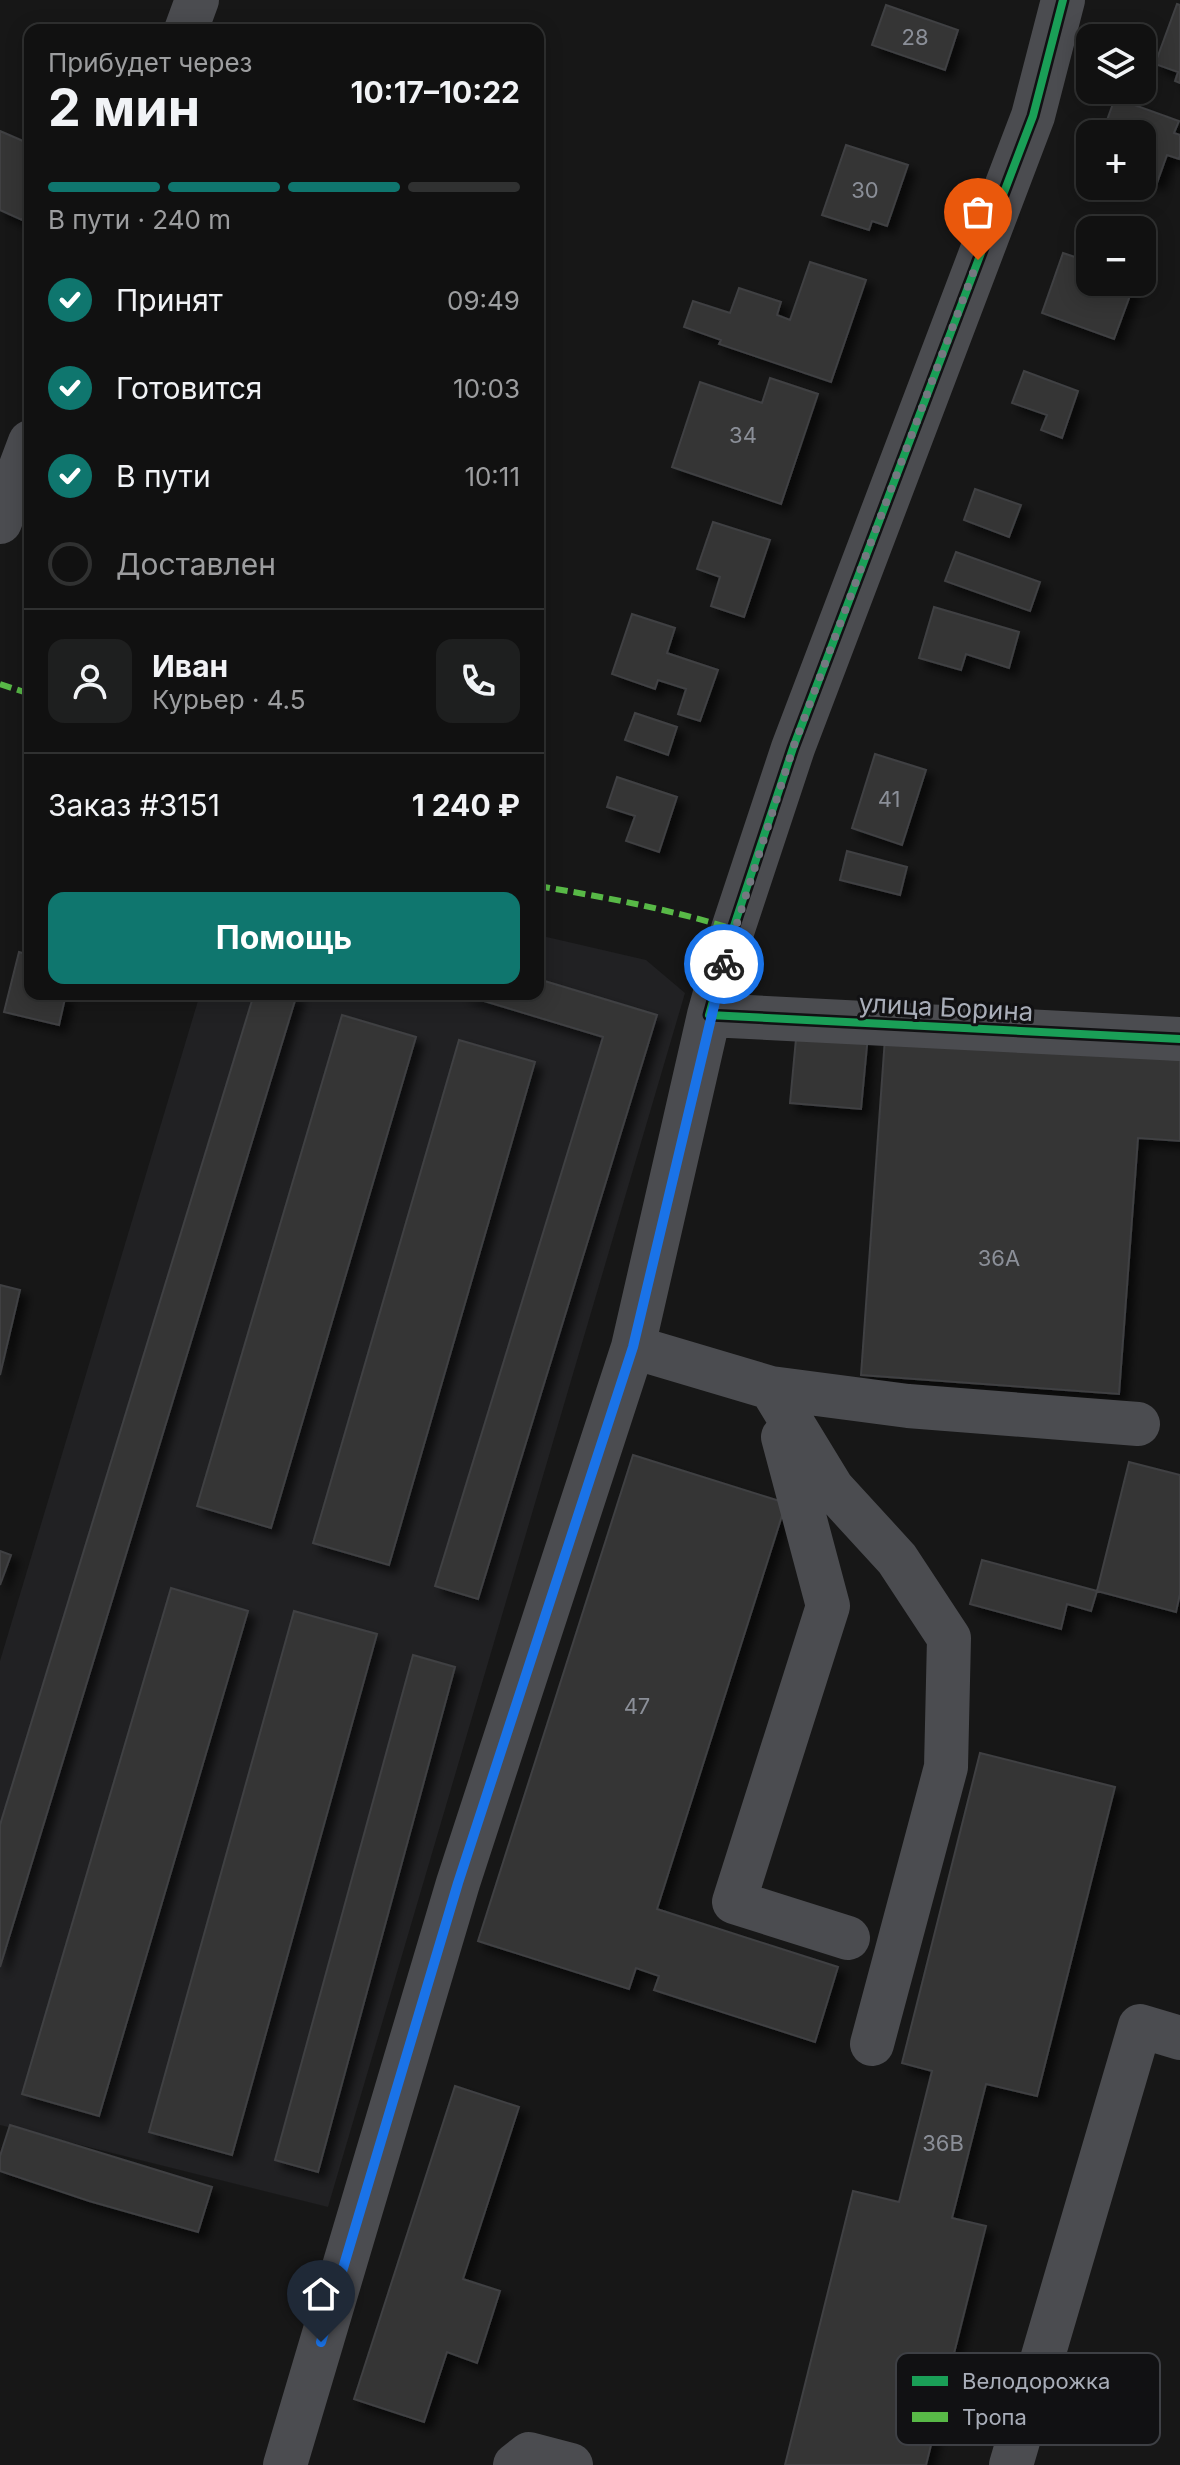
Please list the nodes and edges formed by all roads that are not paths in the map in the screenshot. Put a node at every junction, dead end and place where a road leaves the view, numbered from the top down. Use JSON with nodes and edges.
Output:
{"nodes":[{"id":1,"x":197,"y":0,"type":"edge"},
{"id":2,"x":1063,"y":0,"type":"edge"},
{"id":3,"x":188,"y":24,"type":"edge"},
{"id":4,"x":24,"y":458,"type":"edge"},
{"id":5,"x":0,"y":522,"type":"edge"},
{"id":6,"x":709,"y":1015,"type":"junction"},
{"id":7,"x":1180,"y":1039,"type":"edge"},
{"id":8,"x":633,"y":1347,"type":"junction"},
{"id":9,"x":771,"y":1388,"type":"junction"},
{"id":10,"x":1138,"y":1424,"type":"dead end"},
{"id":11,"x":848,"y":1938,"type":"dead end"},
{"id":12,"x":1180,"y":2038,"type":"edge"},
{"id":13,"x":872,"y":2044,"type":"dead end"},
{"id":14,"x":1044,"y":2353,"type":"edge"},
{"id":15,"x":1017,"y":2445,"type":"edge"},
{"id":16,"x":285,"y":2465,"type":"edge"},
{"id":17,"x":515,"y":2465,"type":"edge"},
{"id":18,"x":571,"y":2465,"type":"edge"},
{"id":19,"x":1011,"y":2465,"type":"edge"}],
"edges":[{"from":1,"to":3,"type":"street"},
{"from":2,"to":6,"type":"street"},
{"from":4,"to":5,"type":"street"},
{"from":6,"to":7,"type":"street","name":"улица Борина"},
{"from":6,"to":8,"type":"street"},
{"from":8,"to":9,"type":"street"},
{"from":8,"to":16,"type":"street"},
{"from":9,"to":10,"type":"street"},
{"from":9,"to":11,"type":"street"},
{"from":9,"to":13,"type":"street"},
{"from":12,"to":14,"type":"street"},
{"from":15,"to":19,"type":"street"},
{"from":17,"to":18,"type":"street"}]}
